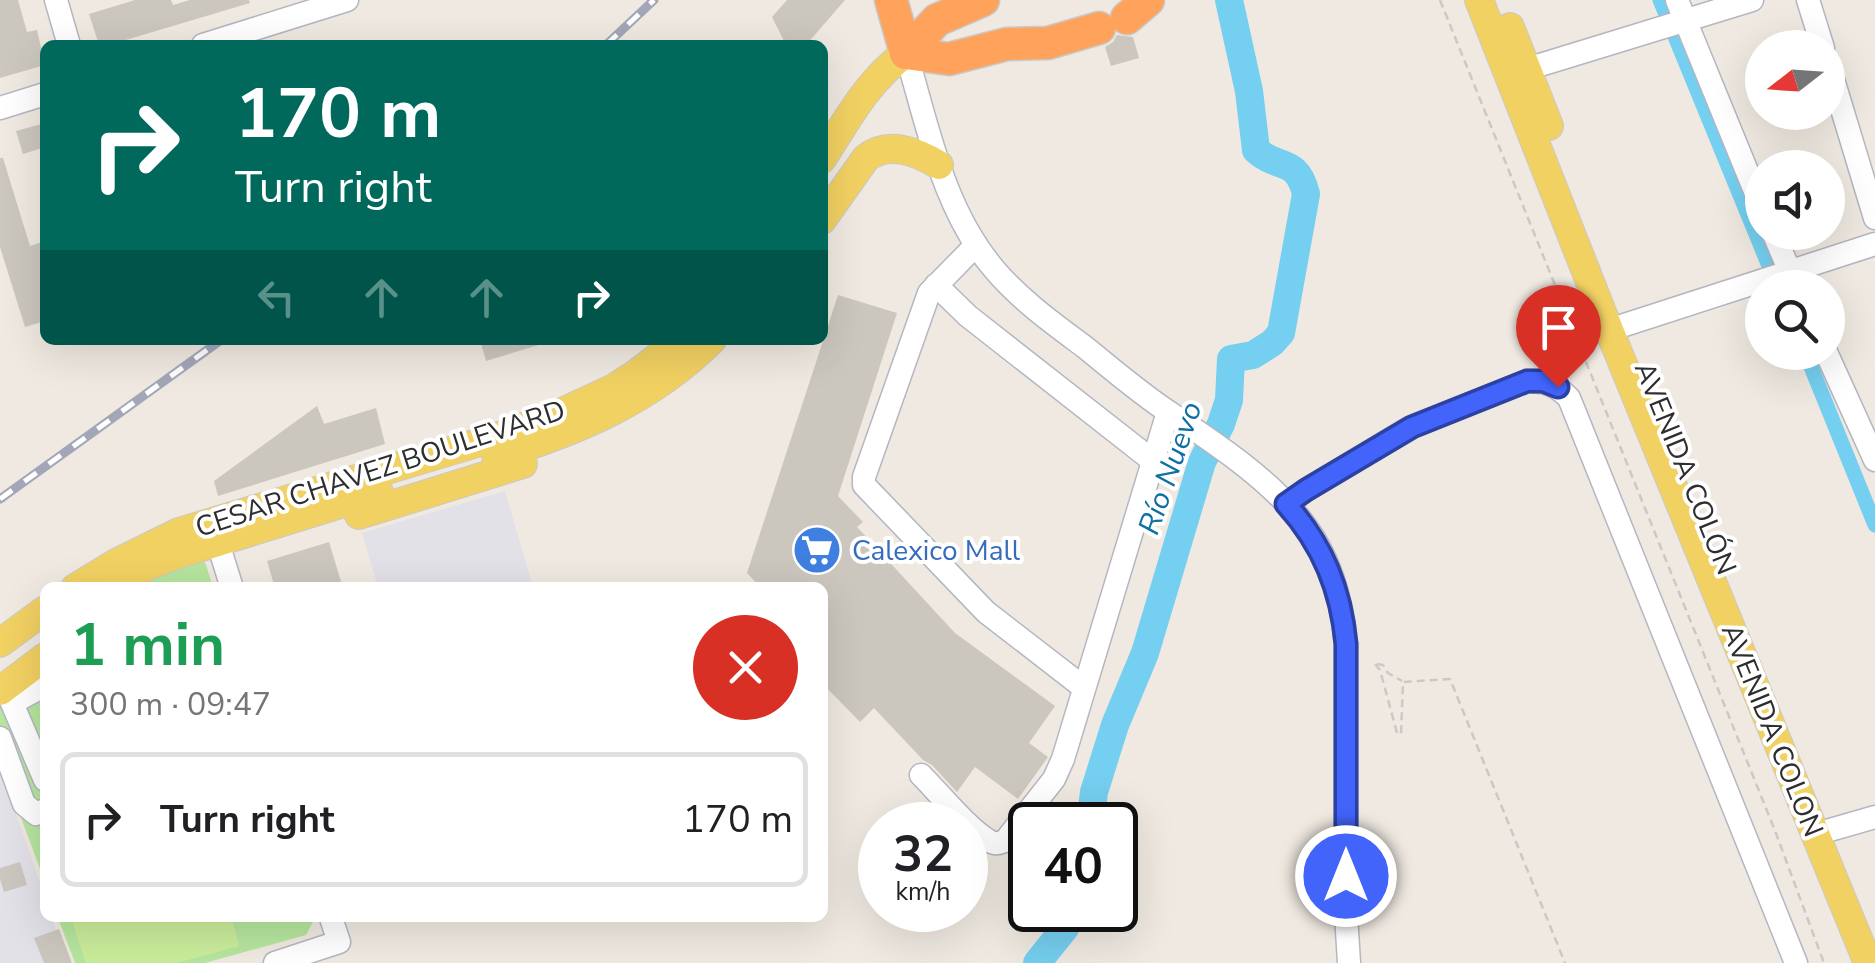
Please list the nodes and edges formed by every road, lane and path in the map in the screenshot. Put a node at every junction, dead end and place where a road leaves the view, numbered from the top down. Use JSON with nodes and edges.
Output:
{"nodes":[{"id":1,"x":56,"y":0,"type":"edge"},
{"id":2,"x":890,"y":0,"type":"edge"},
{"id":3,"x":983,"y":0,"type":"edge"},
{"id":4,"x":1440,"y":0,"type":"edge"},
{"id":5,"x":1478,"y":0,"type":"edge"},
{"id":6,"x":1499,"y":0,"type":"edge"},
{"id":7,"x":1752,"y":0,"type":"edge"},
{"id":8,"x":1808,"y":0,"type":"edge"},
{"id":9,"x":338,"y":1,"type":"edge"},
{"id":10,"x":1680,"y":10,"type":"edge"},
{"id":11,"x":1125,"y":16,"type":"edge"},
{"id":12,"x":1817,"y":30,"type":"edge"},
{"id":13,"x":68,"y":40,"type":"edge"},
{"id":14,"x":218,"y":40,"type":"edge"},
{"id":15,"x":906,"y":53,"type":"junction"},
{"id":16,"x":1527,"y":69,"type":"junction"},
{"id":17,"x":40,"y":96,"type":"edge"},
{"id":18,"x":0,"y":108,"type":"edge"},
{"id":19,"x":1845,"y":119,"type":"edge"},
{"id":20,"x":828,"y":149,"type":"edge"},
{"id":21,"x":940,"y":165,"type":"junction"},
{"id":22,"x":1745,"y":167,"type":"edge"},
{"id":23,"x":828,"y":212,"type":"edge"},
{"id":24,"x":1875,"y":218,"type":"edge"},
{"id":25,"x":1875,"y":244,"type":"edge"},
{"id":26,"x":976,"y":246,"type":"junction"},
{"id":27,"x":1816,"y":270,"type":"edge"},
{"id":28,"x":936,"y":284,"type":"junction"},
{"id":29,"x":1745,"y":293,"type":"edge"},
{"id":30,"x":1618,"y":327,"type":"junction"},
{"id":31,"x":674,"y":345,"type":"edge"},
{"id":32,"x":707,"y":345,"type":"edge"},
{"id":33,"x":728,"y":345,"type":"edge"},
{"id":34,"x":1834,"y":370,"type":"edge"},
{"id":35,"x":1177,"y":417,"type":"junction"},
{"id":36,"x":1875,"y":460,"type":"edge"},
{"id":37,"x":1152,"y":461,"type":"junction"},
{"id":38,"x":1286,"y":504,"type":"junction"},
{"id":39,"x":222,"y":556,"type":"junction"},
{"id":40,"x":85,"y":582,"type":"edge"},
{"id":41,"x":123,"y":582,"type":"edge"},
{"id":42,"x":156,"y":582,"type":"edge"},
{"id":43,"x":230,"y":582,"type":"edge"},
{"id":44,"x":40,"y":614,"type":"edge"},
{"id":45,"x":40,"y":640,"type":"edge"},
{"id":46,"x":0,"y":643,"type":"edge"},
{"id":47,"x":40,"y":662,"type":"edge"},
{"id":48,"x":0,"y":668,"type":"edge"},
{"id":49,"x":1403,"y":682,"type":"junction"},
{"id":50,"x":1083,"y":686,"type":"junction"},
{"id":51,"x":40,"y":687,"type":"edge"},
{"id":52,"x":4,"y":701,"type":"edge"},
{"id":53,"x":0,"y":738,"type":"edge"},
{"id":54,"x":40,"y":770,"type":"edge"},
{"id":55,"x":921,"y":775,"type":"dead end"},
{"id":56,"x":40,"y":812,"type":"edge"},
{"id":57,"x":1875,"y":817,"type":"edge"},
{"id":58,"x":1825,"y":831,"type":"junction"},
{"id":59,"x":333,"y":922,"type":"edge"},
{"id":60,"x":1875,"y":934,"type":"edge"},
{"id":61,"x":275,"y":963,"type":"edge"},
{"id":62,"x":1349,"y":963,"type":"edge"},
{"id":63,"x":1565,"y":963,"type":"edge"},
{"id":64,"x":1796,"y":963,"type":"edge"},
{"id":65,"x":1824,"y":963,"type":"edge"},
{"id":66,"x":1868,"y":963,"type":"edge"}],
"edges":[{"from":1,"to":13,"type":"street"},
{"from":2,"to":15,"type":"highway"},
{"from":3,"to":15,"type":"highway"},
{"from":4,"to":65,"type":"path"},
{"from":5,"to":30,"type":"main road"},
{"from":6,"to":16,"type":"main road"},
{"from":7,"to":10,"type":"street"},
{"from":8,"to":12,"type":"street"},
{"from":9,"to":14,"type":"street"},
{"from":10,"to":16,"type":"street"},
{"from":10,"to":22,"type":"street"},
{"from":11,"to":15,"type":"highway"},
{"from":15,"to":20,"type":"main road"},
{"from":15,"to":21,"type":"street"},
{"from":16,"to":30,"type":"main road"},
{"from":17,"to":18,"type":"street"},
{"from":19,"to":24,"type":"street"},
{"from":21,"to":23,"type":"main road"},
{"from":21,"to":26,"type":"street"},
{"from":25,"to":27,"type":"street"},
{"from":26,"to":28,"type":"street"},
{"from":26,"to":35,"type":"street"},
{"from":28,"to":37,"type":"street"},
{"from":28,"to":50,"type":"street"},
{"from":29,"to":30,"type":"street"},
{"from":30,"to":58,"type":"main road","name":"AVENIDA COLON"},
{"from":31,"to":40,"type":"main road","name":"CESAR CHAVEZ BOULEVARD"},
{"from":32,"to":41,"type":"main road","name":"CESAR CHAVEZ BOULEVARD"},
{"from":33,"to":39,"type":"main road"},
{"from":34,"to":36,"type":"street"},
{"from":35,"to":37,"type":"street"},
{"from":35,"to":38,"type":"street"},
{"from":37,"to":50,"type":"street"},
{"from":38,"to":62,"type":"street"},
{"from":38,"to":64,"type":"street"},
{"from":39,"to":42,"type":"main road"},
{"from":39,"to":43,"type":"street"},
{"from":44,"to":46,"type":"main road"},
{"from":45,"to":48,"type":"main road"},
{"from":47,"to":52,"type":"main road"},
{"from":49,"to":49,"type":"path"},
{"from":49,"to":63,"type":"path"},
{"from":50,"to":55,"type":"street"},
{"from":51,"to":52,"type":"street"},
{"from":52,"to":54,"type":"street"},
{"from":53,"to":56,"type":"street"},
{"from":57,"to":58,"type":"street"},
{"from":58,"to":60,"type":"main road"},
{"from":58,"to":66,"type":"main road","name":"AVENIDA COLON"},
{"from":59,"to":61,"type":"street"}]}
